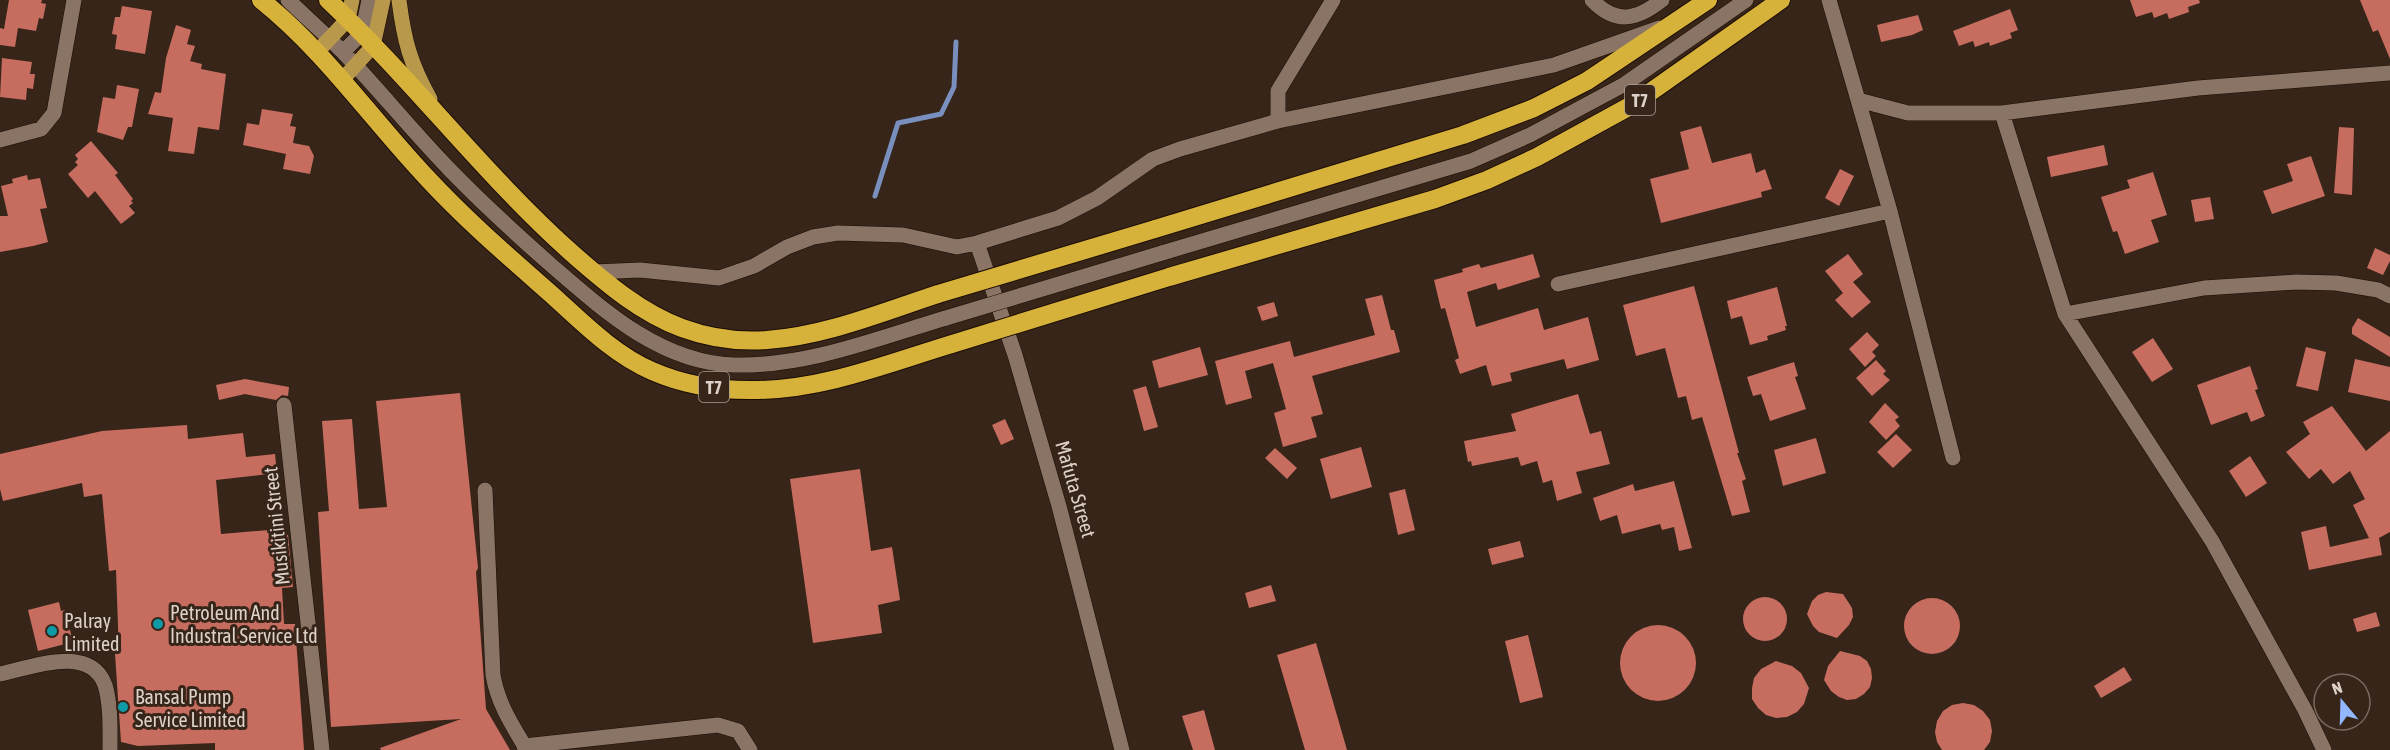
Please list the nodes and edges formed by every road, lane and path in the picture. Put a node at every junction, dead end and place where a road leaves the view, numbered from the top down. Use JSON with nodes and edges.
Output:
{"nodes":[{"id":1,"x":74,"y":0,"type":"edge"},
{"id":2,"x":261,"y":0,"type":"edge"},
{"id":3,"x":288,"y":0,"type":"edge"},
{"id":4,"x":328,"y":0,"type":"edge"},
{"id":5,"x":352,"y":0,"type":"edge"},
{"id":6,"x":369,"y":0,"type":"edge"},
{"id":7,"x":383,"y":0,"type":"edge"},
{"id":8,"x":399,"y":0,"type":"edge"},
{"id":9,"x":1333,"y":0,"type":"edge"},
{"id":10,"x":1592,"y":0,"type":"edge"},
{"id":11,"x":1662,"y":0,"type":"edge"},
{"id":12,"x":1708,"y":0,"type":"edge"},
{"id":13,"x":1746,"y":0,"type":"edge"},
{"id":14,"x":1781,"y":0,"type":"edge"},
{"id":15,"x":1829,"y":0,"type":"edge"},
{"id":16,"x":348,"y":19,"type":"junction"},
{"id":17,"x":1676,"y":22,"type":"junction"},
{"id":18,"x":330,"y":39,"type":"junction"},
{"id":19,"x":367,"y":40,"type":"junction"},
{"id":20,"x":343,"y":52,"type":"junction"},
{"id":21,"x":316,"y":53,"type":"junction"},
{"id":22,"x":356,"y":66,"type":"junction"},
{"id":23,"x":2390,"y":73,"type":"edge"},
{"id":24,"x":342,"y":80,"type":"junction"},
{"id":25,"x":1858,"y":100,"type":"junction"},
{"id":26,"x":2002,"y":113,"type":"junction"},
{"id":27,"x":439,"y":117,"type":"junction"},
{"id":28,"x":1278,"y":121,"type":"junction"},
{"id":29,"x":0,"y":141,"type":"edge"},
{"id":30,"x":1890,"y":211,"type":"junction"},
{"id":31,"x":977,"y":243,"type":"junction"},
{"id":32,"x":594,"y":272,"type":"junction"},
{"id":33,"x":1558,"y":284,"type":"dead end"},
{"id":34,"x":2390,"y":296,"type":"edge"},
{"id":35,"x":2065,"y":314,"type":"junction"},
{"id":36,"x":284,"y":405,"type":"dead end"},
{"id":37,"x":1953,"y":458,"type":"dead end"},
{"id":38,"x":485,"y":490,"type":"dead end"},
{"id":39,"x":0,"y":674,"type":"edge"},
{"id":40,"x":526,"y":748,"type":"edge"},
{"id":41,"x":110,"y":750,"type":"edge"},
{"id":42,"x":322,"y":750,"type":"edge"},
{"id":43,"x":750,"y":750,"type":"edge"},
{"id":44,"x":1122,"y":750,"type":"edge"},
{"id":45,"x":2324,"y":750,"type":"edge"}],
"edges":[{"from":1,"to":29,"type":"street"},
{"from":2,"to":21,"type":"highway","number":"T7"},
{"from":3,"to":18,"type":"street"},
{"from":4,"to":16,"type":"highway"},
{"from":5,"to":16,"type":"main road"},
{"from":6,"to":19,"type":"street"},
{"from":7,"to":19,"type":"main road"},
{"from":8,"to":27,"type":"main road"},
{"from":9,"to":28,"type":"street"},
{"from":10,"to":11,"type":"street"},
{"from":12,"to":17,"type":"highway","number":"T7"},
{"from":13,"to":22,"type":"street","bridge":true},
{"from":14,"to":24,"type":"highway","number":"T7","bridge":true},
{"from":15,"to":25,"type":"street"},
{"from":16,"to":18,"type":"main road"},
{"from":16,"to":19,"type":"highway"},
{"from":17,"to":28,"type":"street"},
{"from":17,"to":32,"type":"highway","number":"T7","bridge":true},
{"from":18,"to":20,"type":"street"},
{"from":18,"to":21,"type":"main road"},
{"from":19,"to":20,"type":"street"},
{"from":19,"to":22,"type":"main road"},
{"from":19,"to":27,"type":"highway"},
{"from":20,"to":22,"type":"street"},
{"from":21,"to":24,"type":"highway","number":"T7"},
{"from":22,"to":24,"type":"main road"},
{"from":23,"to":26,"type":"street"},
{"from":25,"to":26,"type":"street"},
{"from":25,"to":30,"type":"street"},
{"from":26,"to":35,"type":"street"},
{"from":27,"to":32,"type":"highway"},
{"from":28,"to":31,"type":"street"},
{"from":30,"to":33,"type":"street"},
{"from":30,"to":37,"type":"street"},
{"from":31,"to":32,"type":"street"},
{"from":31,"to":44,"type":"street","name":"Mafuta Street"},
{"from":34,"to":35,"type":"street"},
{"from":35,"to":45,"type":"street"},
{"from":36,"to":42,"type":"street","name":"Musikitini Street"},
{"from":38,"to":40,"type":"street"},
{"from":39,"to":41,"type":"street"},
{"from":40,"to":43,"type":"street"}]}
